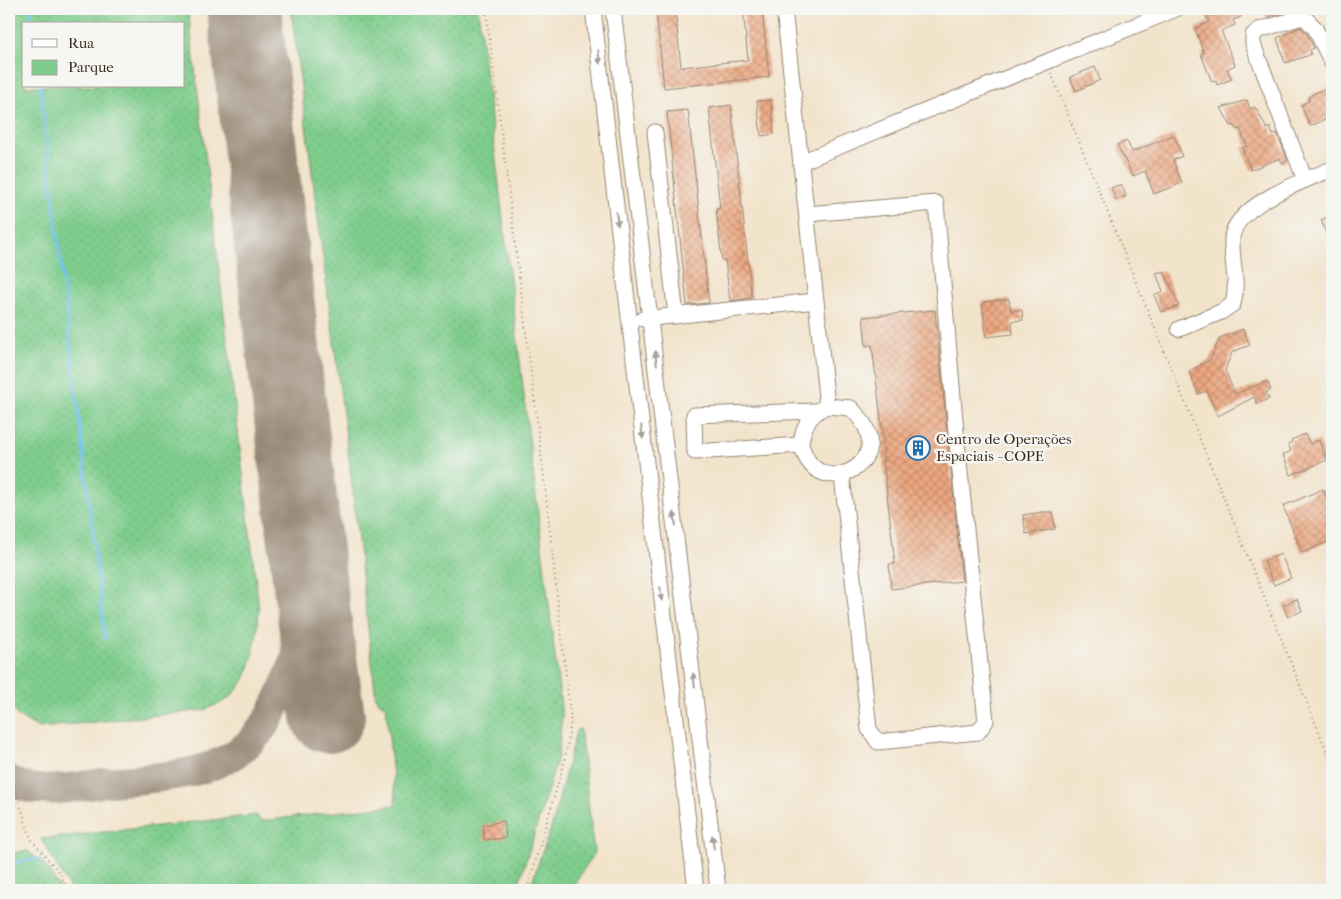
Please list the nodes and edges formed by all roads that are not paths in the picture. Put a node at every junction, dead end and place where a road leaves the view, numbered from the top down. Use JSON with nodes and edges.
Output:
{"nodes":[{"id":1,"x":593,"y":9,"type":"edge"},
{"id":2,"x":614,"y":9,"type":"edge"},
{"id":3,"x":784,"y":9,"type":"edge"},
{"id":4,"x":1176,"y":9,"type":"edge"},
{"id":5,"x":1332,"y":63,"type":"edge"},
{"id":6,"x":655,"y":132,"type":"dead end"},
{"id":7,"x":802,"y":162,"type":"junction"},
{"id":8,"x":1332,"y":169,"type":"edge"},
{"id":9,"x":1305,"y":180,"type":"junction"},
{"id":10,"x":807,"y":214,"type":"junction"},
{"id":11,"x":647,"y":279,"type":"junction"},
{"id":12,"x":625,"y":282,"type":"junction"},
{"id":13,"x":816,"y":301,"type":"junction"},
{"id":14,"x":676,"y":316,"type":"junction"},
{"id":15,"x":652,"y":318,"type":"junction"},
{"id":16,"x":629,"y":321,"type":"junction"},
{"id":17,"x":1178,"y":329,"type":"dead end"},
{"id":18,"x":821,"y":408,"type":"junction"},
{"id":19,"x":662,"y":409,"type":"junction"},
{"id":20,"x":640,"y":412,"type":"junction"},
{"id":21,"x":800,"y":445,"type":"junction"},
{"id":22,"x":842,"y":475,"type":"junction"},
{"id":23,"x":696,"y":890,"type":"edge"},
{"id":24,"x":718,"y":890,"type":"edge"}],
"edges":[{"from":1,"to":12,"type":"street","one_way":true},
{"from":2,"to":11,"type":"street"},
{"from":3,"to":7,"type":"street"},
{"from":4,"to":7,"type":"street"},
{"from":5,"to":9,"type":"street"},
{"from":6,"to":14,"type":"street"},
{"from":7,"to":10,"type":"street"},
{"from":8,"to":9,"type":"street"},
{"from":9,"to":17,"type":"street"},
{"from":10,"to":13,"type":"street"},
{"from":10,"to":22,"type":"street"},
{"from":11,"to":12,"type":"street"},
{"from":11,"to":15,"type":"street"},
{"from":12,"to":16,"type":"street"},
{"from":13,"to":14,"type":"street"},
{"from":13,"to":18,"type":"street"},
{"from":14,"to":15,"type":"street"},
{"from":15,"to":16,"type":"street"},
{"from":19,"to":15,"type":"street","one_way":true},
{"from":16,"to":20,"type":"street"},
{"from":18,"to":21,"type":"street"},
{"from":18,"to":21,"type":"street"},
{"from":18,"to":22,"type":"street"},
{"from":19,"to":20,"type":"street"},
{"from":24,"to":19,"type":"street","one_way":true},
{"from":20,"to":23,"type":"street","one_way":true},
{"from":21,"to":22,"type":"street"}]}
